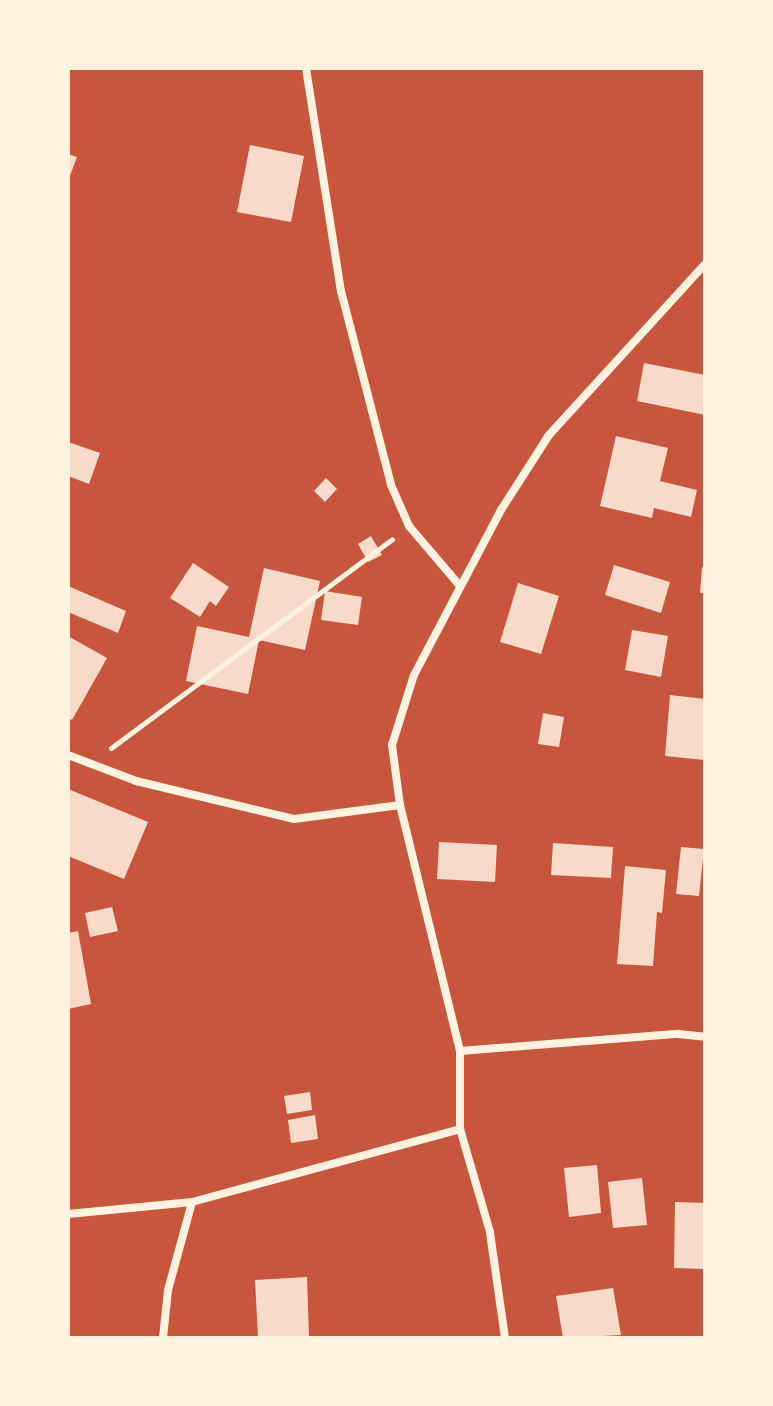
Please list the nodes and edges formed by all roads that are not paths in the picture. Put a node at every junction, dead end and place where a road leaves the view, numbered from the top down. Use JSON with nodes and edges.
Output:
{"nodes":[{"id":1,"x":306,"y":68,"type":"edge"},
{"id":2,"x":705,"y":264,"type":"edge"},
{"id":3,"x":460,"y":586,"type":"junction"},
{"id":4,"x":68,"y":755,"type":"edge"},
{"id":5,"x":400,"y":805,"type":"junction"},
{"id":6,"x":705,"y":1037,"type":"edge"},
{"id":7,"x":460,"y":1051,"type":"junction"},
{"id":8,"x":460,"y":1129,"type":"junction"},
{"id":9,"x":192,"y":1202,"type":"junction"},
{"id":10,"x":68,"y":1214,"type":"edge"},
{"id":11,"x":163,"y":1338,"type":"edge"},
{"id":12,"x":505,"y":1338,"type":"edge"}],
"edges":[{"from":1,"to":3,"type":"street"},
{"from":2,"to":3,"type":"street"},
{"from":3,"to":5,"type":"street"},
{"from":4,"to":5,"type":"street"},
{"from":5,"to":7,"type":"street"},
{"from":6,"to":7,"type":"street"},
{"from":7,"to":8,"type":"street"},
{"from":8,"to":9,"type":"street"},
{"from":8,"to":12,"type":"street"},
{"from":9,"to":10,"type":"street"},
{"from":9,"to":11,"type":"street"}]}
